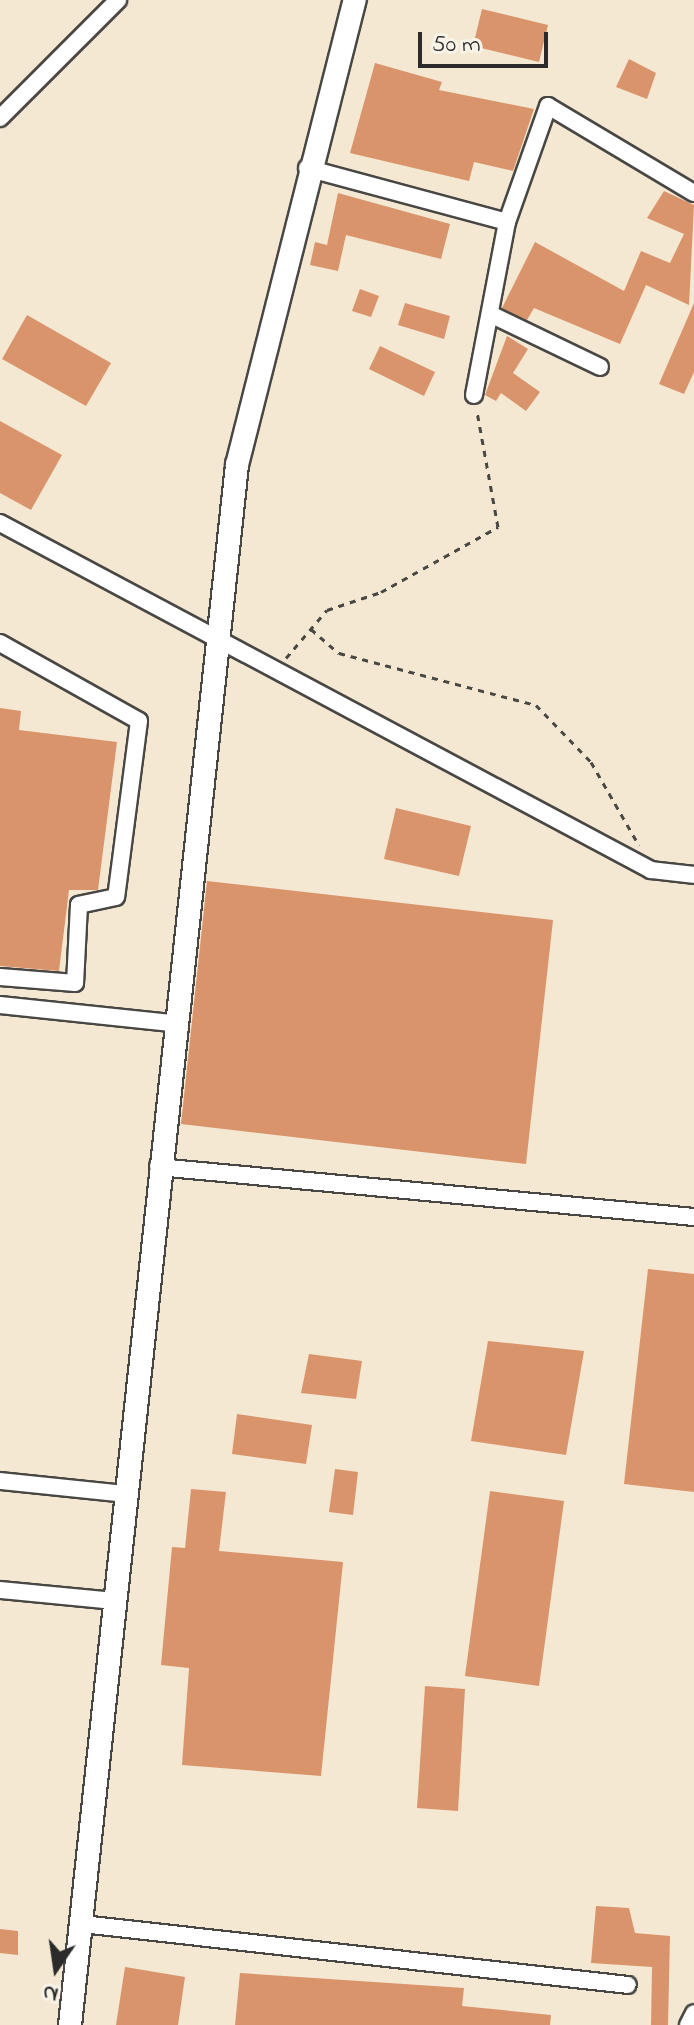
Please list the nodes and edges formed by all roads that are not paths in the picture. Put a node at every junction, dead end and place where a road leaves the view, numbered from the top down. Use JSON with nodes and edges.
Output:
{"nodes":[{"id":1,"x":118,"y":0,"type":"edge"},
{"id":2,"x":355,"y":0,"type":"edge"},
{"id":3,"x":0,"y":118,"type":"edge"},
{"id":4,"x":307,"y":168,"type":"junction"},
{"id":5,"x":694,"y":193,"type":"edge"},
{"id":6,"x":507,"y":222,"type":"junction"},
{"id":7,"x":490,"y":314,"type":"junction"},
{"id":8,"x":600,"y":367,"type":"dead end"},
{"id":9,"x":474,"y":395,"type":"road end"},
{"id":10,"x":0,"y":523,"type":"edge"},
{"id":11,"x":216,"y":633,"type":"junction"},
{"id":12,"x":0,"y":643,"type":"edge"},
{"id":13,"x":694,"y":875,"type":"edge"},
{"id":14,"x":0,"y":977,"type":"edge"},
{"id":15,"x":0,"y":1005,"type":"edge"},
{"id":16,"x":171,"y":1023,"type":"junction"},
{"id":17,"x":158,"y":1167,"type":"junction"},
{"id":18,"x":694,"y":1217,"type":"edge"},
{"id":19,"x":0,"y":1481,"type":"edge"},
{"id":20,"x":126,"y":1494,"type":"junction"},
{"id":21,"x":0,"y":1590,"type":"edge"},
{"id":22,"x":114,"y":1601,"type":"junction"},
{"id":23,"x":82,"y":1924,"type":"junction"},
{"id":24,"x":628,"y":1985,"type":"dead end"},
{"id":25,"x":694,"y":2013,"type":"edge"},
{"id":26,"x":70,"y":2025,"type":"edge"},
{"id":27,"x":688,"y":2025,"type":"edge"}],
"edges":[{"from":1,"to":3,"type":"street"},
{"from":2,"to":4,"type":"main road"},
{"from":4,"to":6,"type":"street"},
{"from":4,"to":11,"type":"main road"},
{"from":5,"to":6,"type":"street"},
{"from":6,"to":7,"type":"street"},
{"from":7,"to":8,"type":"street"},
{"from":7,"to":9,"type":"street"},
{"from":10,"to":11,"type":"street"},
{"from":11,"to":13,"type":"street"},
{"from":11,"to":16,"type":"main road"},
{"from":12,"to":14,"type":"street"},
{"from":15,"to":16,"type":"street"},
{"from":16,"to":17,"type":"main road"},
{"from":17,"to":18,"type":"street"},
{"from":17,"to":20,"type":"main road"},
{"from":19,"to":20,"type":"street"},
{"from":20,"to":22,"type":"main road"},
{"from":21,"to":22,"type":"street"},
{"from":22,"to":23,"type":"main road"},
{"from":23,"to":24,"type":"street"},
{"from":23,"to":26,"type":"main road"},
{"from":25,"to":27,"type":"street"}]}
